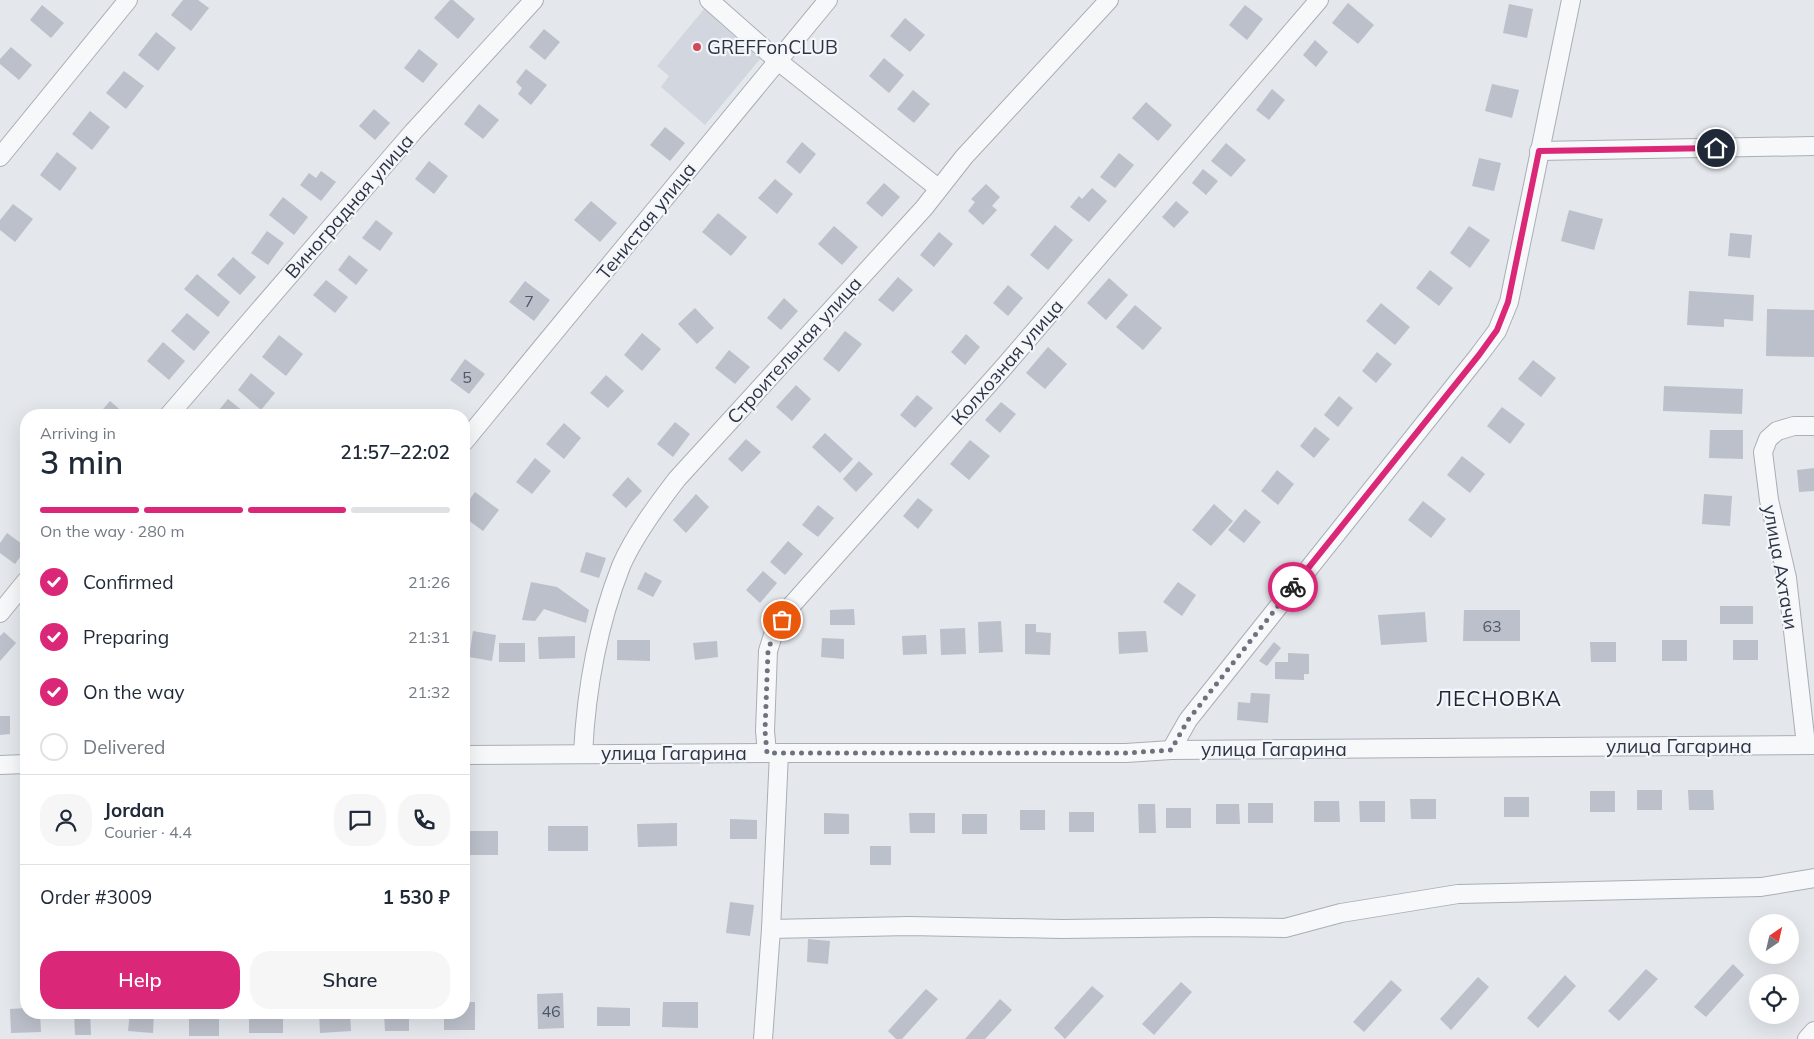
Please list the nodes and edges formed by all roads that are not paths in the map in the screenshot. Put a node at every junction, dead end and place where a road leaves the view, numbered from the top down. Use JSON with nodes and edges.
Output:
{"nodes":[{"id":1,"x":128,"y":0,"type":"edge"},
{"id":2,"x":534,"y":0,"type":"edge"},
{"id":3,"x":709,"y":0,"type":"edge"},
{"id":4,"x":828,"y":0,"type":"edge"},
{"id":5,"x":1109,"y":0,"type":"edge"},
{"id":6,"x":1319,"y":0,"type":"edge"},
{"id":7,"x":1571,"y":0,"type":"edge"},
{"id":8,"x":778,"y":60,"type":"junction"},
{"id":9,"x":1814,"y":146,"type":"edge"},
{"id":10,"x":1539,"y":151,"type":"junction"},
{"id":11,"x":0,"y":157,"type":"edge"},
{"id":12,"x":938,"y":188,"type":"junction"},
{"id":13,"x":174,"y":409,"type":"edge"},
{"id":14,"x":1814,"y":426,"type":"edge"},
{"id":15,"x":470,"y":435,"type":"edge"},
{"id":16,"x":20,"y":585,"type":"edge"},
{"id":17,"x":6,"y":593,"type":"edge"},
{"id":18,"x":0,"y":613,"type":"edge"},
{"id":19,"x":1810,"y":745,"type":"edge"},
{"id":20,"x":1171,"y":750,"type":"junction"},
{"id":21,"x":773,"y":753,"type":"junction"},
{"id":22,"x":583,"y":754,"type":"junction"},
{"id":23,"x":470,"y":755,"type":"edge"},
{"id":24,"x":20,"y":764,"type":"edge"},
{"id":25,"x":0,"y":765,"type":"edge"},
{"id":26,"x":1814,"y":878,"type":"edge"},
{"id":27,"x":771,"y":929,"type":"junction"},
{"id":28,"x":1814,"y":1031,"type":"edge"},
{"id":29,"x":762,"y":1039,"type":"edge"},
{"id":30,"x":1807,"y":1039,"type":"edge"}],
"edges":[{"from":1,"to":11,"type":"street"},
{"from":2,"to":13,"type":"street","name":"Виноградная улица"},
{"from":3,"to":8,"type":"street"},
{"from":4,"to":8,"type":"street","name":"Тенистая улица"},
{"from":5,"to":12,"type":"street","name":"Строительная улица"},
{"from":6,"to":21,"type":"street","name":"Колхозная улица"},
{"from":7,"to":10,"type":"street"},
{"from":8,"to":12,"type":"street"},
{"from":8,"to":15,"type":"street","name":"Тенистая улица"},
{"from":9,"to":10,"type":"street"},
{"from":10,"to":20,"type":"street"},
{"from":12,"to":22,"type":"street","name":"Строительная улица"},
{"from":14,"to":19,"type":"street","name":"улица Ахтачи"},
{"from":16,"to":17,"type":"street"},
{"from":17,"to":18,"type":"street"},
{"from":19,"to":20,"type":"street","name":"улица Гагарина"},
{"from":20,"to":21,"type":"street","name":"улица Гагарина"},
{"from":21,"to":22,"type":"street","name":"улица Гагарина"},
{"from":21,"to":27,"type":"street","name":"Колхозная улица"},
{"from":22,"to":23,"type":"street","name":"улица Гагарина"},
{"from":24,"to":25,"type":"street"},
{"from":26,"to":27,"type":"street"},
{"from":27,"to":29,"type":"street","name":"Колхозная улица"},
{"from":28,"to":30,"type":"street"}]}
